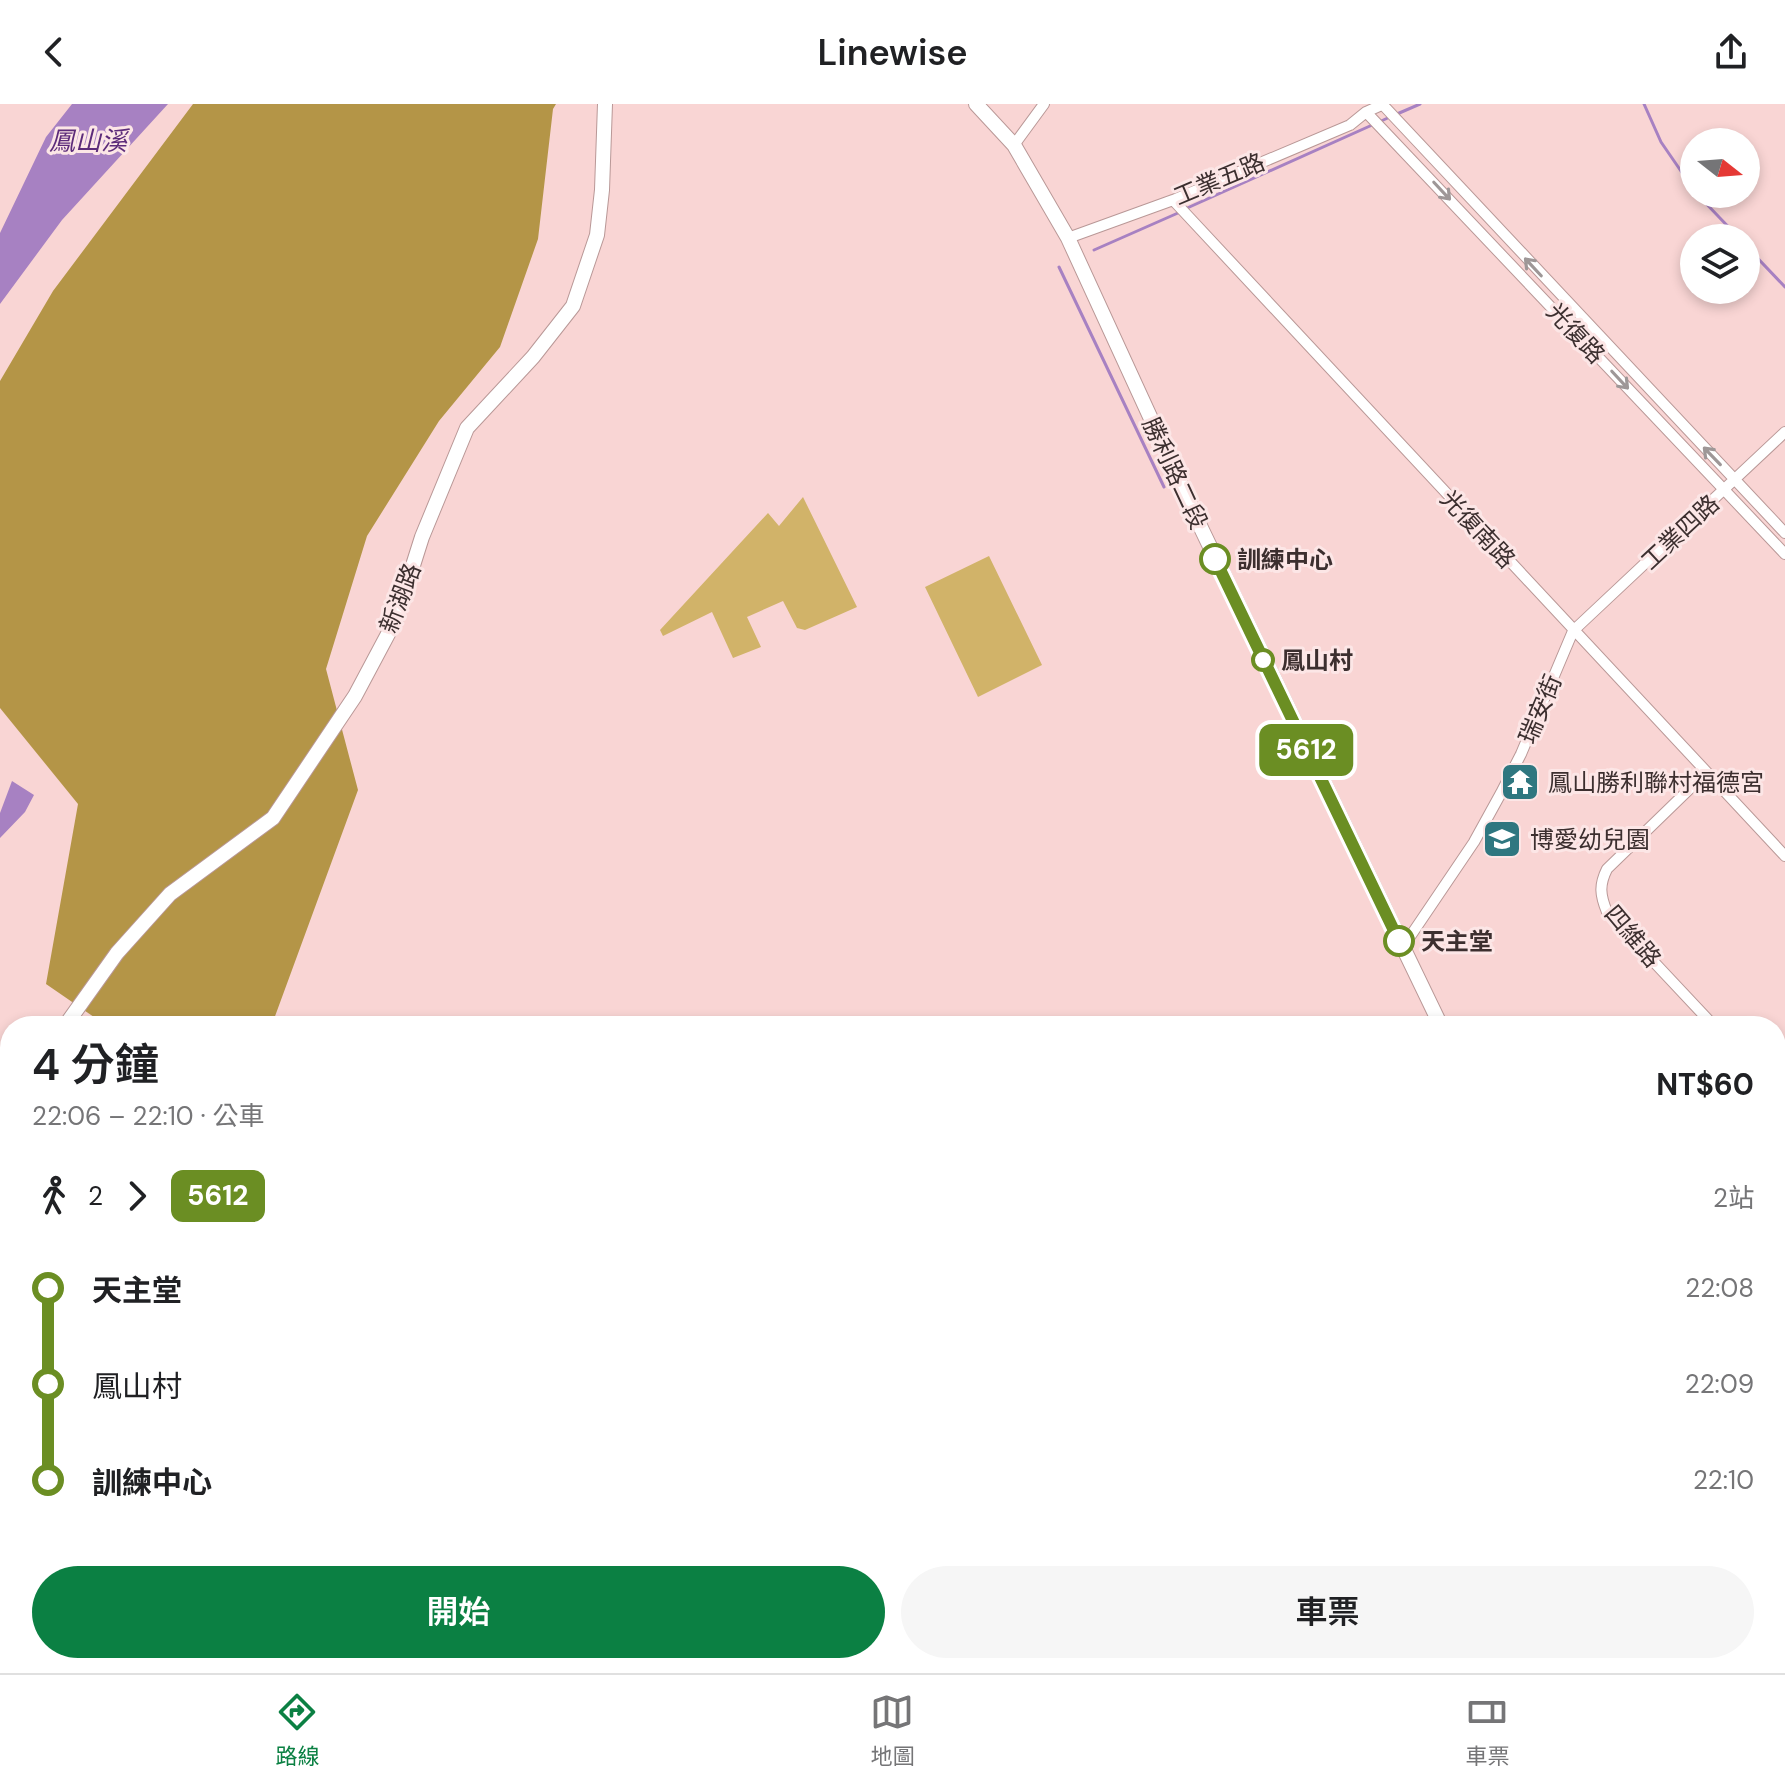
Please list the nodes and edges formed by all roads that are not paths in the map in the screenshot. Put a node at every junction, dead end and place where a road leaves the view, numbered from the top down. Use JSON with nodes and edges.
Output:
{"nodes":[{"id":1,"x":605,"y":104,"type":"edge"},
{"id":2,"x":976,"y":104,"type":"edge"},
{"id":3,"x":1044,"y":104,"type":"edge"},
{"id":4,"x":1376,"y":106,"type":"edge"},
{"id":5,"x":1014,"y":145,"type":"junction"},
{"id":6,"x":1173,"y":200,"type":"junction"},
{"id":7,"x":1068,"y":238,"type":"junction"},
{"id":8,"x":1785,"y":432,"type":"edge"},
{"id":9,"x":1735,"y":480,"type":"junction"},
{"id":10,"x":1725,"y":490,"type":"junction"},
{"id":11,"x":1785,"y":533,"type":"edge"},
{"id":12,"x":1785,"y":554,"type":"edge"},
{"id":13,"x":1573,"y":631,"type":"junction"},
{"id":14,"x":1706,"y":773,"type":"junction"},
{"id":15,"x":1785,"y":856,"type":"edge"},
{"id":16,"x":1403,"y":947,"type":"junction"},
{"id":17,"x":72,"y":1016,"type":"edge"},
{"id":18,"x":1436,"y":1016,"type":"edge"},
{"id":19,"x":1705,"y":1016,"type":"edge"}],
"edges":[{"from":1,"to":17,"type":"main road","name":"新湖路"},
{"from":2,"to":5,"type":"main road","name":"勝利路二段"},
{"from":3,"to":5,"type":"street"},
{"from":4,"to":6,"type":"street","name":"工業五路"},
{"from":9,"to":4,"type":"street","name":"光復路","one_way":true},
{"from":4,"to":10,"type":"street","name":"光復路","one_way":true},
{"from":5,"to":7,"type":"main road","name":"勝利路二段"},
{"from":6,"to":7,"type":"street","name":"工業五路"},
{"from":6,"to":13,"type":"street","name":"光復南路"},
{"from":7,"to":16,"type":"main road","name":"勝利路二段"},
{"from":8,"to":9,"type":"street","name":"工業四路"},
{"from":9,"to":10,"type":"street","name":"工業四路"},
{"from":9,"to":11,"type":"street","name":"光復路"},
{"from":10,"to":12,"type":"street","name":"光復路"},
{"from":10,"to":13,"type":"street","name":"工業四路"},
{"from":13,"to":14,"type":"street","name":"光復南路"},
{"from":13,"to":16,"type":"street","name":"瑞安街"},
{"from":14,"to":15,"type":"street","name":"光復南路"},
{"from":14,"to":19,"type":"street","name":"四維路"},
{"from":16,"to":18,"type":"main road","name":"勝利路二段"}]}
